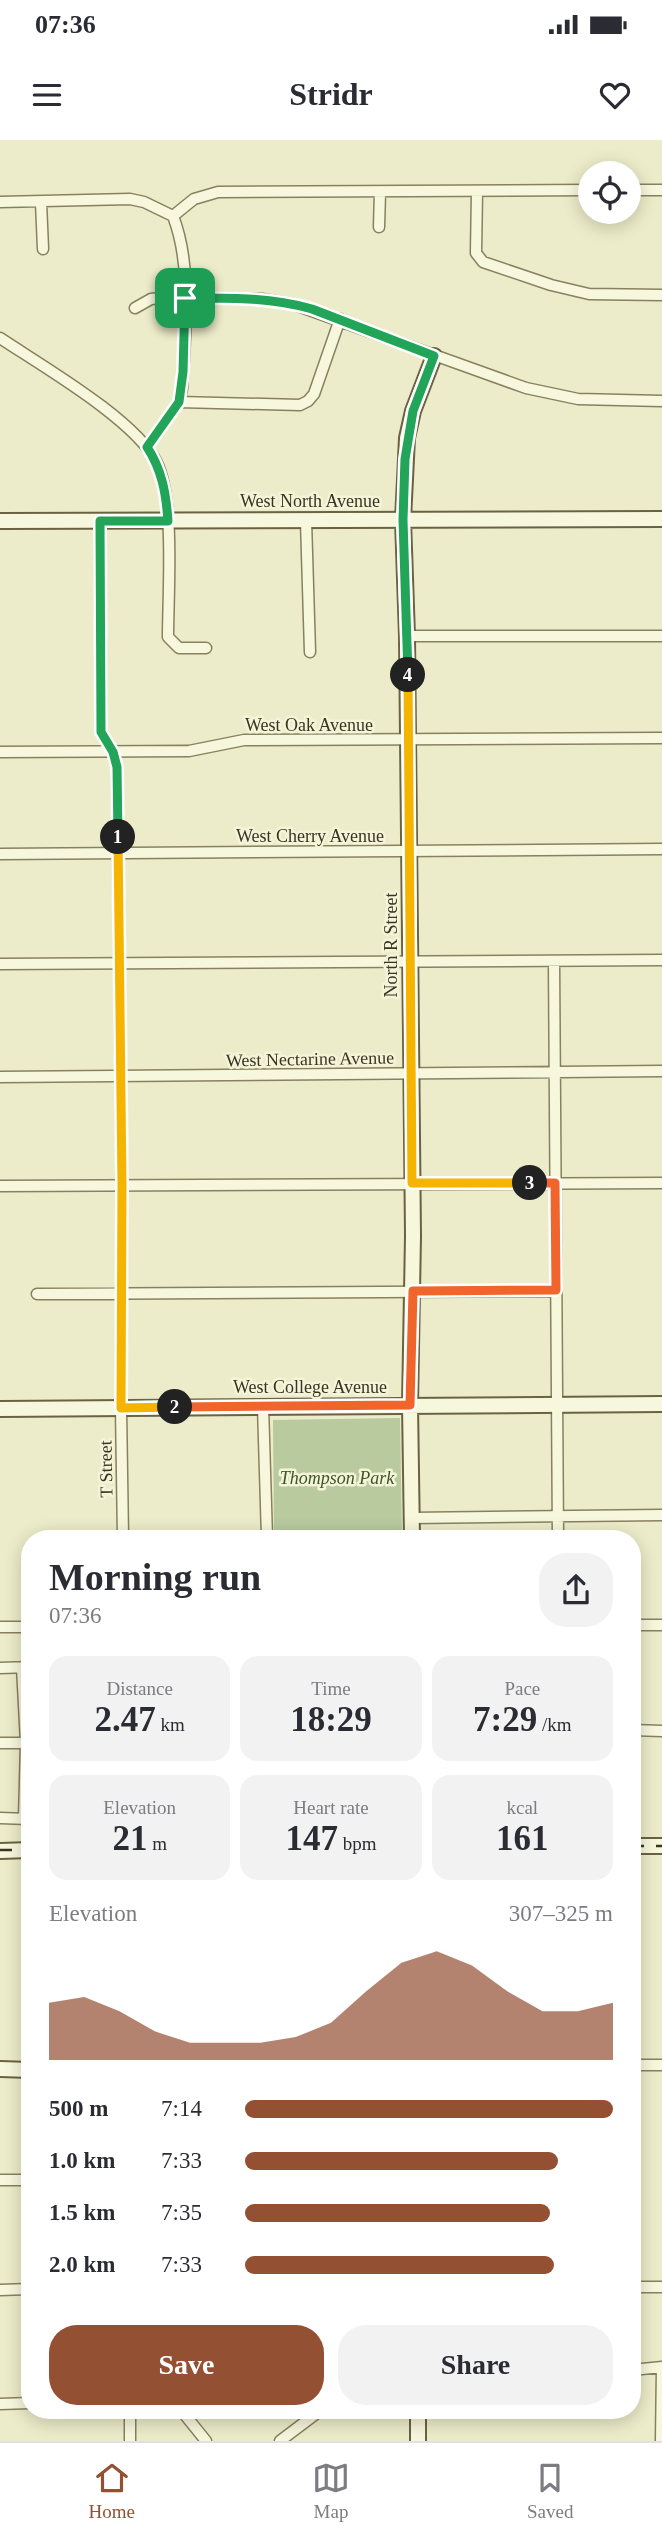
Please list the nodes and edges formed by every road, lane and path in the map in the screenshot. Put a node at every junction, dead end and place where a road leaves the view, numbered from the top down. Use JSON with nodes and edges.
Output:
{"nodes":[{"id":1,"x":578,"y":190,"type":"edge"},
{"id":2,"x":641,"y":190,"type":"edge"},
{"id":3,"x":662,"y":190,"type":"edge"},
{"id":4,"x":477,"y":191,"type":"junction"},
{"id":5,"x":380,"y":192,"type":"junction"},
{"id":6,"x":0,"y":202,"type":"edge"},
{"id":7,"x":41,"y":202,"type":"junction"},
{"id":8,"x":173,"y":216,"type":"junction"},
{"id":9,"x":379,"y":227,"type":"dead end"},
{"id":10,"x":43,"y":250,"type":"dead end"},
{"id":11,"x":662,"y":295,"type":"edge"},
{"id":12,"x":185,"y":298,"type":"junction"},
{"id":13,"x":135,"y":308,"type":"dead end"},
{"id":14,"x":340,"y":319,"type":"junction"},
{"id":15,"x":0,"y":338,"type":"edge"},
{"id":16,"x":434,"y":356,"type":"junction"},
{"id":17,"x":662,"y":401,"type":"edge"},
{"id":18,"x":179,"y":402,"type":"junction"},
{"id":19,"x":147,"y":447,"type":"junction"},
{"id":20,"x":662,"y":519,"type":"edge"},
{"id":21,"x":403,"y":520,"type":"junction"},
{"id":22,"x":0,"y":521,"type":"edge"},
{"id":23,"x":100,"y":521,"type":"junction"},
{"id":24,"x":168,"y":521,"type":"junction"},
{"id":25,"x":306,"y":521,"type":"junction"},
{"id":26,"x":408,"y":636,"type":"junction"},
{"id":27,"x":662,"y":636,"type":"edge"},
{"id":28,"x":206,"y":648,"type":"dead end"},
{"id":29,"x":310,"y":652,"type":"dead end"},
{"id":30,"x":662,"y":738,"type":"edge"},
{"id":31,"x":408,"y":740,"type":"junction"},
{"id":32,"x":0,"y":752,"type":"edge"},
{"id":33,"x":113,"y":752,"type":"junction"},
{"id":34,"x":662,"y":849,"type":"edge"},
{"id":35,"x":410,"y":851,"type":"junction"},
{"id":36,"x":119,"y":853,"type":"junction"},
{"id":37,"x":0,"y":854,"type":"edge"},
{"id":38,"x":662,"y":960,"type":"edge"},
{"id":39,"x":554,"y":961,"type":"junction"},
{"id":40,"x":411,"y":962,"type":"junction"},
{"id":41,"x":0,"y":964,"type":"edge"},
{"id":42,"x":120,"y":964,"type":"junction"},
{"id":43,"x":554,"y":1072,"type":"junction"},
{"id":44,"x":662,"y":1072,"type":"edge"},
{"id":45,"x":412,"y":1073,"type":"junction"},
{"id":46,"x":0,"y":1077,"type":"edge"},
{"id":47,"x":121,"y":1077,"type":"junction"},
{"id":48,"x":412,"y":1183,"type":"junction"},
{"id":49,"x":555,"y":1183,"type":"junction"},
{"id":50,"x":662,"y":1183,"type":"edge"},
{"id":51,"x":122,"y":1185,"type":"junction"},
{"id":52,"x":0,"y":1186,"type":"edge"},
{"id":53,"x":556,"y":1290,"type":"junction"},
{"id":54,"x":413,"y":1291,"type":"junction"},
{"id":55,"x":121,"y":1293,"type":"junction"},
{"id":56,"x":37,"y":1294,"type":"dead end"},
{"id":57,"x":662,"y":1404,"type":"edge"},
{"id":58,"x":410,"y":1405,"type":"junction"},
{"id":59,"x":555,"y":1405,"type":"junction"},
{"id":60,"x":263,"y":1406,"type":"junction"},
{"id":61,"x":121,"y":1408,"type":"junction"},
{"id":62,"x":0,"y":1409,"type":"edge"},
{"id":63,"x":557,"y":1516,"type":"junction"},
{"id":64,"x":662,"y":1516,"type":"edge"},
{"id":65,"x":412,"y":1518,"type":"junction"},
{"id":66,"x":123,"y":1530,"type":"edge"},
{"id":67,"x":267,"y":1530,"type":"edge"},
{"id":68,"x":412,"y":1530,"type":"edge"},
{"id":69,"x":558,"y":1530,"type":"edge"},
{"id":70,"x":641,"y":1625,"type":"edge"},
{"id":71,"x":662,"y":1625,"type":"edge"},
{"id":72,"x":0,"y":1627,"type":"edge"},
{"id":73,"x":21,"y":1627,"type":"edge"},
{"id":74,"x":21,"y":1667,"type":"edge"},
{"id":75,"x":0,"y":1668,"type":"edge"},
{"id":76,"x":641,"y":1730,"type":"edge"},
{"id":77,"x":662,"y":1731,"type":"edge"},
{"id":78,"x":0,"y":1743,"type":"edge"},
{"id":79,"x":21,"y":1743,"type":"edge"},
{"id":80,"x":0,"y":1818,"type":"edge"},
{"id":81,"x":21,"y":1819,"type":"edge"},
{"id":82,"x":641,"y":1846,"type":"edge"},
{"id":83,"x":662,"y":1846,"type":"edge"},
{"id":84,"x":0,"y":1850,"type":"edge"},
{"id":85,"x":21,"y":1850,"type":"edge"},
{"id":86,"x":662,"y":2065,"type":"edge"},
{"id":87,"x":641,"y":2066,"type":"edge"},
{"id":88,"x":0,"y":2069,"type":"edge"},
{"id":89,"x":21,"y":2070,"type":"edge"},
{"id":90,"x":0,"y":2180,"type":"edge"},
{"id":91,"x":21,"y":2180,"type":"edge"},
{"id":92,"x":641,"y":2287,"type":"edge"},
{"id":93,"x":662,"y":2287,"type":"edge"},
{"id":94,"x":21,"y":2289,"type":"edge"},
{"id":95,"x":0,"y":2290,"type":"edge"},
{"id":96,"x":662,"y":2367,"type":"edge"},
{"id":97,"x":641,"y":2369,"type":"edge"},
{"id":98,"x":21,"y":2403,"type":"edge"},
{"id":99,"x":0,"y":2404,"type":"edge"},
{"id":100,"x":130,"y":2419,"type":"edge"},
{"id":101,"x":188,"y":2419,"type":"edge"},
{"id":102,"x":309,"y":2419,"type":"edge"},
{"id":103,"x":418,"y":2419,"type":"edge"},
{"id":104,"x":130,"y":2441,"type":"edge"},
{"id":105,"x":206,"y":2441,"type":"edge"},
{"id":106,"x":280,"y":2441,"type":"edge"},
{"id":107,"x":418,"y":2441,"type":"edge"},
{"id":108,"x":661,"y":2441,"type":"edge"}],
"edges":[{"from":1,"to":4,"type":"street"},
{"from":2,"to":3,"type":"street"},
{"from":4,"to":5,"type":"street"},
{"from":4,"to":11,"type":"street"},
{"from":5,"to":8,"type":"street"},
{"from":5,"to":9,"type":"street"},
{"from":6,"to":7,"type":"street"},
{"from":7,"to":8,"type":"street"},
{"from":7,"to":10,"type":"street"},
{"from":8,"to":12,"type":"street"},
{"from":12,"to":13,"type":"street"},
{"from":12,"to":14,"type":"street"},
{"from":12,"to":18,"type":"street"},
{"from":14,"to":16,"type":"street"},
{"from":14,"to":18,"type":"street"},
{"from":15,"to":19,"type":"street"},
{"from":16,"to":17,"type":"street"},
{"from":16,"to":21,"type":"street","name":"North R Street"},
{"from":18,"to":19,"type":"street"},
{"from":19,"to":24,"type":"street"},
{"from":20,"to":21,"type":"street","name":"West North Avenue"},
{"from":21,"to":25,"type":"street","name":"West North Avenue"},
{"from":21,"to":26,"type":"street","name":"North R Street"},
{"from":22,"to":23,"type":"street","name":"West North Avenue"},
{"from":23,"to":24,"type":"street","name":"West North Avenue"},
{"from":23,"to":33,"type":"street","name":"T Street"},
{"from":24,"to":25,"type":"street","name":"West North Avenue"},
{"from":24,"to":28,"type":"street"},
{"from":25,"to":29,"type":"street"},
{"from":26,"to":27,"type":"street"},
{"from":26,"to":31,"type":"street","name":"North R Street"},
{"from":30,"to":31,"type":"street","name":"West Oak Avenue"},
{"from":31,"to":33,"type":"street","name":"West Oak Avenue"},
{"from":31,"to":35,"type":"street","name":"North R Street"},
{"from":32,"to":33,"type":"street","name":"West Oak Avenue"},
{"from":33,"to":36,"type":"street","name":"T Street"},
{"from":34,"to":35,"type":"street","name":"West Cherry Avenue"},
{"from":35,"to":36,"type":"street","name":"West Cherry Avenue"},
{"from":35,"to":40,"type":"street","name":"North R Street"},
{"from":36,"to":37,"type":"street","name":"West Cherry Avenue"},
{"from":36,"to":42,"type":"street","name":"T Street"},
{"from":38,"to":39,"type":"street"},
{"from":39,"to":40,"type":"street"},
{"from":39,"to":43,"type":"street"},
{"from":40,"to":42,"type":"street"},
{"from":40,"to":45,"type":"street","name":"North R Street"},
{"from":41,"to":42,"type":"street"},
{"from":42,"to":47,"type":"street","name":"T Street"},
{"from":43,"to":44,"type":"street","name":"West Nectarine Avenue"},
{"from":43,"to":45,"type":"street","name":"West Nectarine Avenue"},
{"from":43,"to":49,"type":"street"},
{"from":45,"to":47,"type":"street","name":"West Nectarine Avenue"},
{"from":45,"to":48,"type":"street","name":"North R Street"},
{"from":46,"to":47,"type":"street","name":"West Nectarine Avenue"},
{"from":47,"to":51,"type":"street","name":"T Street"},
{"from":48,"to":49,"type":"street"},
{"from":48,"to":51,"type":"street"},
{"from":48,"to":54,"type":"street","name":"North R Street"},
{"from":49,"to":50,"type":"street"},
{"from":49,"to":53,"type":"street"},
{"from":51,"to":52,"type":"street"},
{"from":51,"to":55,"type":"street","name":"T Street"},
{"from":53,"to":54,"type":"street"},
{"from":53,"to":59,"type":"street"},
{"from":54,"to":55,"type":"street"},
{"from":54,"to":58,"type":"street","name":"North R Street"},
{"from":55,"to":56,"type":"street"},
{"from":55,"to":61,"type":"street","name":"T Street"},
{"from":57,"to":59,"type":"street","name":"West College Avenue"},
{"from":58,"to":59,"type":"street","name":"West College Avenue"},
{"from":58,"to":60,"type":"street","name":"West College Avenue"},
{"from":58,"to":65,"type":"street","name":"North R Street"},
{"from":59,"to":63,"type":"street"},
{"from":60,"to":61,"type":"street","name":"West College Avenue"},
{"from":60,"to":67,"type":"street"},
{"from":61,"to":62,"type":"street","name":"West College Avenue"},
{"from":61,"to":66,"type":"street","name":"T Street"},
{"from":63,"to":64,"type":"street"},
{"from":63,"to":65,"type":"street"},
{"from":63,"to":69,"type":"street"},
{"from":65,"to":68,"type":"street","name":"North R Street"},
{"from":70,"to":71,"type":"street"},
{"from":72,"to":73,"type":"street"},
{"from":74,"to":75,"type":"street"},
{"from":76,"to":77,"type":"street"},
{"from":78,"to":79,"type":"street"},
{"from":80,"to":81,"type":"street"},
{"from":82,"to":83,"type":"street"},
{"from":84,"to":85,"type":"street"},
{"from":86,"to":87,"type":"street"},
{"from":88,"to":89,"type":"street"},
{"from":90,"to":91,"type":"street"},
{"from":92,"to":93,"type":"street"},
{"from":94,"to":95,"type":"street"},
{"from":96,"to":97,"type":"street"},
{"from":96,"to":108,"type":"street"},
{"from":98,"to":99,"type":"street"},
{"from":100,"to":104,"type":"street"},
{"from":101,"to":105,"type":"street"},
{"from":102,"to":106,"type":"street"},
{"from":103,"to":107,"type":"street"}]}
